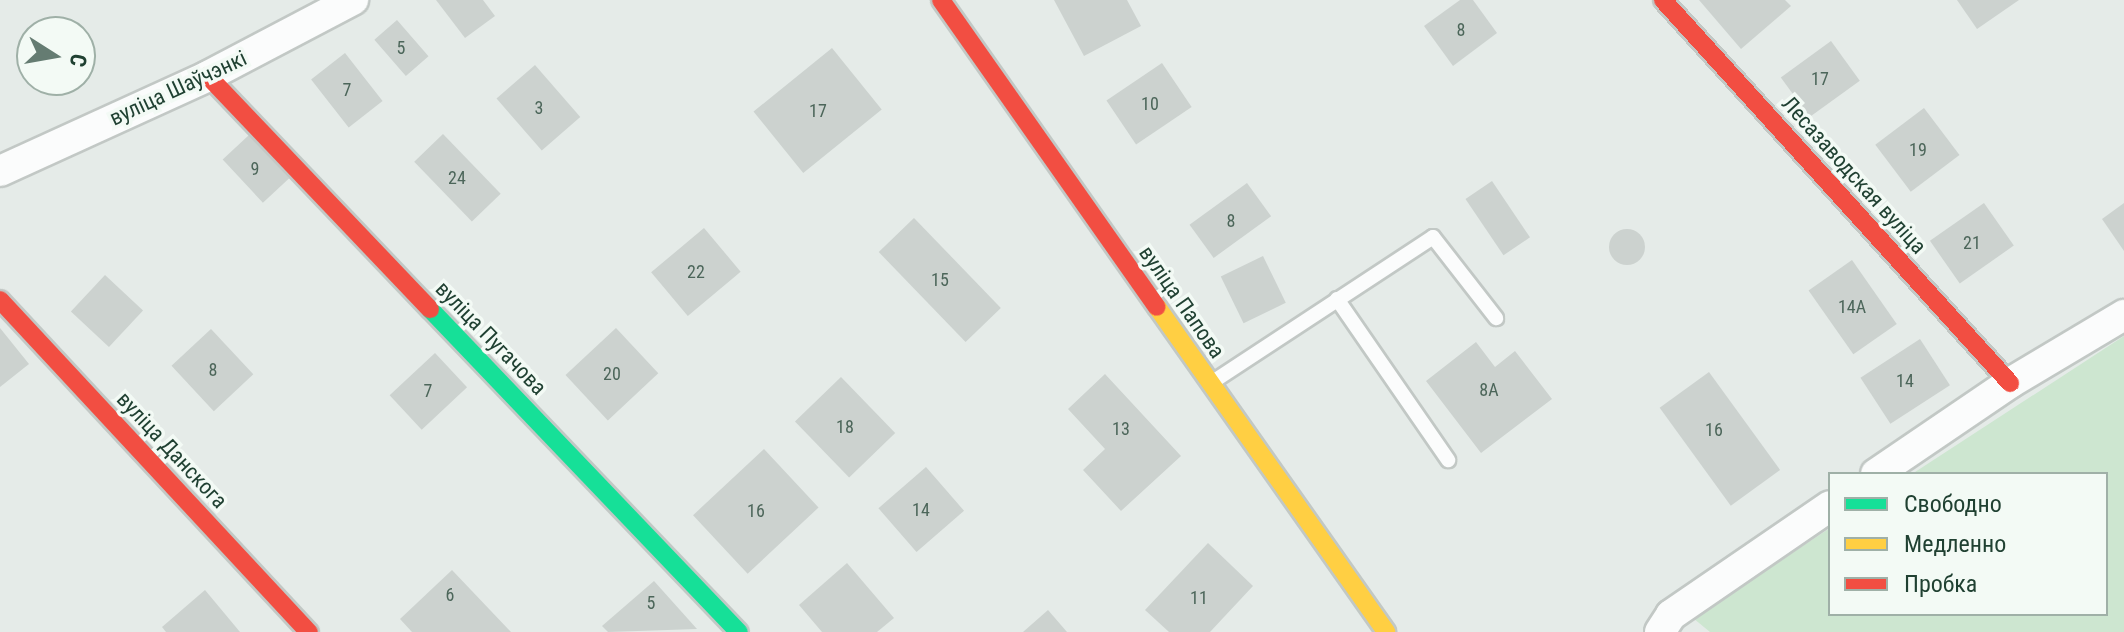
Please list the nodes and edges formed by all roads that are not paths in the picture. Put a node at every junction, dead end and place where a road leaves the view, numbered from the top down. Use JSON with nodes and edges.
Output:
{"nodes":[{"id":1,"x":353,"y":0,"type":"edge"},
{"id":2,"x":941,"y":0,"type":"edge"},
{"id":3,"x":1663,"y":0,"type":"edge"},
{"id":4,"x":208,"y":76,"type":"junction"},
{"id":5,"x":0,"y":171,"type":"edge"},
{"id":6,"x":1337,"y":299,"type":"junction"},
{"id":7,"x":0,"y":300,"type":"edge"},
{"id":8,"x":2124,"y":315,"type":"edge"},
{"id":9,"x":1496,"y":318,"type":"dead end"},
{"id":10,"x":2010,"y":383,"type":"junction"},
{"id":11,"x":1210,"y":384,"type":"junction"},
{"id":12,"x":1448,"y":460,"type":"dead end"},
{"id":13,"x":1879,"y":472,"type":"edge"},
{"id":14,"x":1828,"y":507,"type":"edge"},
{"id":15,"x":307,"y":631,"type":"edge"},
{"id":16,"x":739,"y":632,"type":"edge"},
{"id":17,"x":1386,"y":632,"type":"edge"},
{"id":18,"x":1660,"y":632,"type":"edge"}],
"edges":[{"from":1,"to":4,"type":"street","name":"вуліца Шаўчэнкі"},
{"from":2,"to":11,"type":"street","name":"вуліца Папова"},
{"from":3,"to":10,"type":"street","name":"Лесазаводская вуліца"},
{"from":4,"to":5,"type":"street","name":"вуліца Шаўчэнкі"},
{"from":4,"to":16,"type":"street","name":"вуліца Пугачова"},
{"from":6,"to":9,"type":"lane"},
{"from":6,"to":11,"type":"lane"},
{"from":6,"to":12,"type":"lane"},
{"from":7,"to":15,"type":"street","name":"вуліца Данскога"},
{"from":8,"to":10,"type":"street"},
{"from":10,"to":13,"type":"street"},
{"from":11,"to":17,"type":"street","name":"вуліца Папова"},
{"from":14,"to":18,"type":"street"}]}
